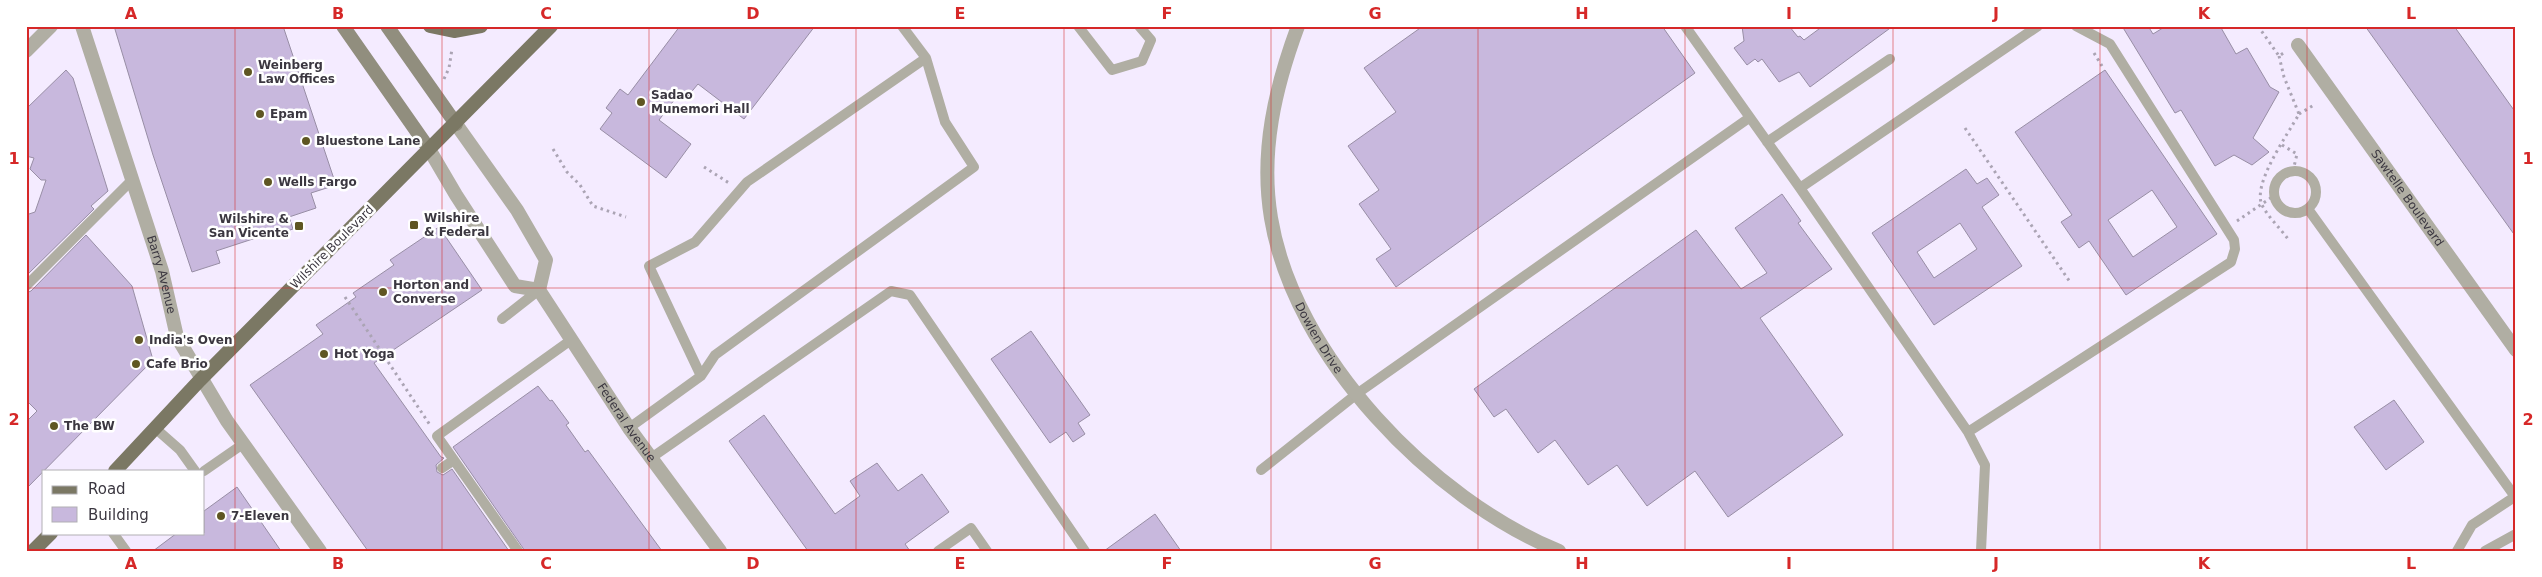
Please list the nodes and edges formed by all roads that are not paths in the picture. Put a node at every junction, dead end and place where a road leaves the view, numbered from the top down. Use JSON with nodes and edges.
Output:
{"nodes":[{"id":1,"x":51,"y":26,"type":"edge"},
{"id":2,"x":82,"y":26,"type":"edge"},
{"id":3,"x":344,"y":26,"type":"edge"},
{"id":4,"x":387,"y":26,"type":"edge"},
{"id":5,"x":430,"y":26,"type":"edge"},
{"id":6,"x":481,"y":26,"type":"edge"},
{"id":7,"x":552,"y":26,"type":"edge"},
{"id":8,"x":902,"y":26,"type":"edge"},
{"id":9,"x":1078,"y":26,"type":"edge"},
{"id":10,"x":1139,"y":26,"type":"edge"},
{"id":11,"x":1298,"y":26,"type":"edge"},
{"id":12,"x":1684,"y":26,"type":"edge"},
{"id":13,"x":2038,"y":26,"type":"edge"},
{"id":14,"x":2076,"y":26,"type":"edge"},
{"id":15,"x":2298,"y":45,"type":"road end"},
{"id":16,"x":26,"y":51,"type":"edge"},
{"id":17,"x":926,"y":58,"type":"junction"},
{"id":18,"x":1890,"y":58,"type":"dead end"},
{"id":19,"x":1749,"y":118,"type":"junction"},
{"id":20,"x":456,"y":124,"type":"junction"},
{"id":21,"x":1767,"y":142,"type":"junction"},
{"id":22,"x":429,"y":149,"type":"junction"},
{"id":23,"x":132,"y":180,"type":"junction"},
{"id":24,"x":1800,"y":188,"type":"junction"},
{"id":25,"x":2308,"y":209,"type":"junction"},
{"id":26,"x":26,"y":286,"type":"edge"},
{"id":27,"x":539,"y":290,"type":"junction"},
{"id":28,"x":502,"y":319,"type":"dead end"},
{"id":29,"x":571,"y":340,"type":"junction"},
{"id":30,"x":2516,"y":350,"type":"edge"},
{"id":31,"x":702,"y":376,"type":"junction"},
{"id":32,"x":200,"y":380,"type":"junction"},
{"id":33,"x":1358,"y":393,"type":"junction"},
{"id":34,"x":155,"y":428,"type":"junction"},
{"id":35,"x":630,"y":428,"type":"junction"},
{"id":36,"x":1968,"y":432,"type":"junction"},
{"id":37,"x":244,"y":444,"type":"junction"},
{"id":38,"x":651,"y":458,"type":"junction"},
{"id":39,"x":454,"y":460,"type":"junction"},
{"id":40,"x":442,"y":468,"type":"dead end"},
{"id":41,"x":116,"y":470,"type":"edge"},
{"id":42,"x":194,"y":470,"type":"edge"},
{"id":43,"x":205,"y":470,"type":"edge"},
{"id":44,"x":1261,"y":470,"type":"dead end"},
{"id":45,"x":2515,"y":497,"type":"edge"},
{"id":46,"x":50,"y":534,"type":"edge"},
{"id":47,"x":114,"y":534,"type":"edge"},
{"id":48,"x":2516,"y":534,"type":"edge"},
{"id":49,"x":33,"y":551,"type":"edge"},
{"id":50,"x":126,"y":551,"type":"edge"},
{"id":51,"x":320,"y":551,"type":"edge"},
{"id":52,"x":518,"y":551,"type":"edge"},
{"id":53,"x":720,"y":551,"type":"edge"},
{"id":54,"x":938,"y":551,"type":"edge"},
{"id":55,"x":987,"y":551,"type":"edge"},
{"id":56,"x":1084,"y":551,"type":"edge"},
{"id":57,"x":1559,"y":551,"type":"edge"},
{"id":58,"x":1981,"y":551,"type":"edge"},
{"id":59,"x":2457,"y":551,"type":"edge"},
{"id":60,"x":2485,"y":551,"type":"edge"}],
"edges":[{"from":1,"to":16,"type":"street"},
{"from":2,"to":23,"type":"street","name":"Barry Avenue"},
{"from":3,"to":22,"type":"main road"},
{"from":4,"to":20,"type":"main road"},
{"from":5,"to":6,"type":"main road"},
{"from":7,"to":20,"type":"main road","name":"Wilshire Boulevard"},
{"from":8,"to":17,"type":"lane"},
{"from":9,"to":10,"type":"lane"},
{"from":11,"to":33,"type":"street","name":"Dowlen Drive"},
{"from":12,"to":19,"type":"lane"},
{"from":13,"to":24,"type":"lane"},
{"from":14,"to":36,"type":"lane"},
{"from":15,"to":30,"type":"street","name":"Sawtelle Boulevard"},
{"from":17,"to":31,"type":"lane"},
{"from":17,"to":31,"type":"lane"},
{"from":18,"to":21,"type":"lane"},
{"from":19,"to":21,"type":"lane"},
{"from":19,"to":33,"type":"lane"},
{"from":20,"to":22,"type":"main road","name":"Wilshire Boulevard"},
{"from":20,"to":27,"type":"street"},
{"from":21,"to":24,"type":"lane"},
{"from":22,"to":27,"type":"street"},
{"from":22,"to":32,"type":"main road","name":"Wilshire Boulevard"},
{"from":23,"to":26,"type":"lane"},
{"from":23,"to":32,"type":"street","name":"Barry Avenue"},
{"from":24,"to":36,"type":"lane"},
{"from":25,"to":25,"type":"lane"},
{"from":25,"to":45,"type":"lane"},
{"from":27,"to":28,"type":"lane"},
{"from":27,"to":29,"type":"street","name":"Federal Avenue"},
{"from":29,"to":35,"type":"street","name":"Federal Avenue"},
{"from":29,"to":39,"type":"lane"},
{"from":31,"to":35,"type":"lane"},
{"from":32,"to":34,"type":"main road","name":"Wilshire Boulevard"},
{"from":32,"to":37,"type":"street","name":"Barry Avenue"},
{"from":33,"to":44,"type":"lane"},
{"from":33,"to":57,"type":"street","name":"Dowlen Drive"},
{"from":34,"to":41,"type":"main road","name":"Wilshire Boulevard"},
{"from":34,"to":42,"type":"lane"},
{"from":35,"to":38,"type":"street","name":"Federal Avenue"},
{"from":36,"to":58,"type":"lane"},
{"from":37,"to":43,"type":"lane"},
{"from":37,"to":51,"type":"street","name":"Barry Avenue"},
{"from":38,"to":53,"type":"street","name":"Federal Avenue"},
{"from":38,"to":56,"type":"lane"},
{"from":39,"to":40,"type":"lane"},
{"from":39,"to":52,"type":"lane"},
{"from":45,"to":59,"type":"lane"},
{"from":46,"to":49,"type":"main road"},
{"from":47,"to":50,"type":"lane"},
{"from":48,"to":60,"type":"lane"},
{"from":54,"to":55,"type":"lane"}]}
